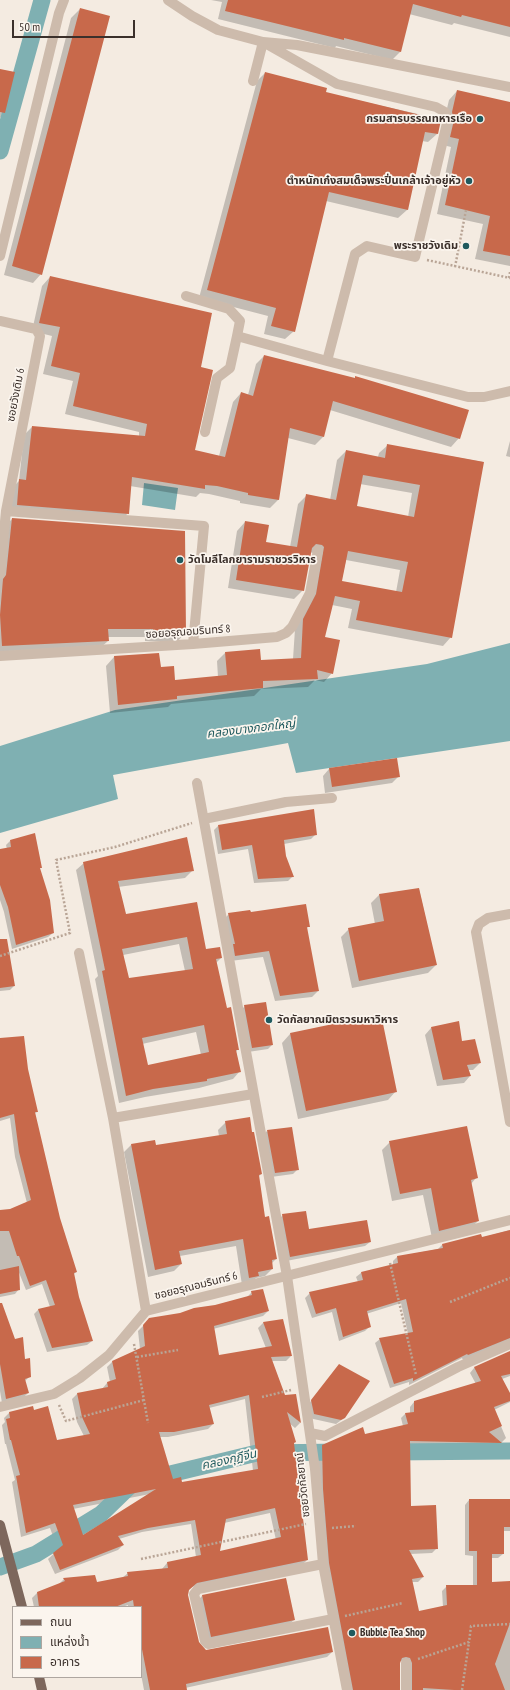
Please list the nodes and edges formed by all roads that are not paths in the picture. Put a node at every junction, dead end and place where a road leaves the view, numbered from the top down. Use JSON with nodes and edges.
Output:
{"nodes":[{"id":1,"x":64,"y":0,"type":"edge"},
{"id":2,"x":168,"y":0,"type":"edge"},
{"id":3,"x":264,"y":42,"type":"junction"},
{"id":4,"x":253,"y":81,"type":"dead end"},
{"id":5,"x":510,"y":87,"type":"edge"},
{"id":6,"x":0,"y":256,"type":"edge"},
{"id":7,"x":186,"y":296,"type":"dead end"},
{"id":8,"x":0,"y":321,"type":"edge"},
{"id":9,"x":237,"y":336,"type":"junction"},
{"id":10,"x":327,"y":361,"type":"junction"},
{"id":11,"x":510,"y":391,"type":"edge"},
{"id":12,"x":205,"y":432,"type":"dead end"},
{"id":13,"x":6,"y":512,"type":"junction"},
{"id":14,"x":318,"y":550,"type":"dead end"},
{"id":15,"x":0,"y":574,"type":"edge"},
{"id":16,"x":193,"y":644,"type":"junction"},
{"id":17,"x":0,"y":656,"type":"edge"},
{"id":18,"x":197,"y":783,"type":"dead end"},
{"id":19,"x":332,"y":798,"type":"dead end"},
{"id":20,"x":204,"y":819,"type":"junction"},
{"id":21,"x":510,"y":914,"type":"edge"},
{"id":22,"x":79,"y":953,"type":"dead end"},
{"id":23,"x":253,"y":1094,"type":"junction"},
{"id":24,"x":113,"y":1118,"type":"junction"},
{"id":25,"x":510,"y":1122,"type":"edge"},
{"id":26,"x":510,"y":1220,"type":"edge"},
{"id":27,"x":287,"y":1276,"type":"junction"},
{"id":28,"x":146,"y":1311,"type":"junction"},
{"id":29,"x":510,"y":1344,"type":"edge"},
{"id":30,"x":0,"y":1407,"type":"edge"},
{"id":31,"x":310,"y":1435,"type":"junction"},
{"id":32,"x":0,"y":1525,"type":"edge"},
{"id":33,"x":323,"y":1564,"type":"junction"},
{"id":34,"x":22,"y":1606,"type":"edge"},
{"id":35,"x":333,"y":1619,"type":"junction"},
{"id":36,"x":406,"y":1663,"type":"road end"},
{"id":37,"x":39,"y":1678,"type":"edge"},
{"id":38,"x":42,"y":1690,"type":"edge"},
{"id":39,"x":347,"y":1690,"type":"edge"},
{"id":40,"x":406,"y":1690,"type":"edge"}],
"edges":[{"from":1,"to":6,"type":"street"},
{"from":2,"to":3,"type":"street"},
{"from":3,"to":4,"type":"street"},
{"from":3,"to":5,"type":"street"},
{"from":3,"to":10,"type":"street"},
{"from":7,"to":9,"type":"street"},
{"from":8,"to":13,"type":"street","name":"ซอยวังเดิม 6"},
{"from":9,"to":10,"type":"street"},
{"from":9,"to":12,"type":"street"},
{"from":10,"to":11,"type":"street"},
{"from":13,"to":15,"type":"street","name":"ซอยวังเดิม 6"},
{"from":13,"to":16,"type":"street"},
{"from":14,"to":16,"type":"street","name":"ซอยอรุณอมรินทร์ 8"},
{"from":16,"to":17,"type":"street","name":"ซอยอรุณอมรินทร์ 8"},
{"from":18,"to":20,"type":"street","name":"ซอยวัดกัลยาณ์"},
{"from":19,"to":20,"type":"street"},
{"from":20,"to":23,"type":"street","name":"ซอยวัดกัลยาณ์"},
{"from":21,"to":25,"type":"street"},
{"from":22,"to":24,"type":"street"},
{"from":23,"to":24,"type":"street"},
{"from":23,"to":27,"type":"street","name":"ซอยวัดกัลยาณ์"},
{"from":24,"to":28,"type":"street"},
{"from":26,"to":27,"type":"street","name":"ซอยอรุณอมรินทร์ 6"},
{"from":27,"to":28,"type":"street","name":"ซอยอรุณอมรินทร์ 6"},
{"from":27,"to":31,"type":"street","name":"ซอยวัดกัลยาณ์"},
{"from":28,"to":30,"type":"street","name":"ซอยอรุณอมรินทร์ 6"},
{"from":29,"to":31,"type":"street"},
{"from":31,"to":33,"type":"street","name":"ซอยวัดกัลยาณ์"},
{"from":32,"to":34,"type":"main road"},
{"from":33,"to":35,"type":"street","name":"ซอยวัดกัลยาณ์"},
{"from":33,"to":35,"type":"street"},
{"from":35,"to":39,"type":"street","name":"ซอยวัดกัลยาณ์"},
{"from":36,"to":40,"type":"street"},
{"from":37,"to":38,"type":"main road"}]}
